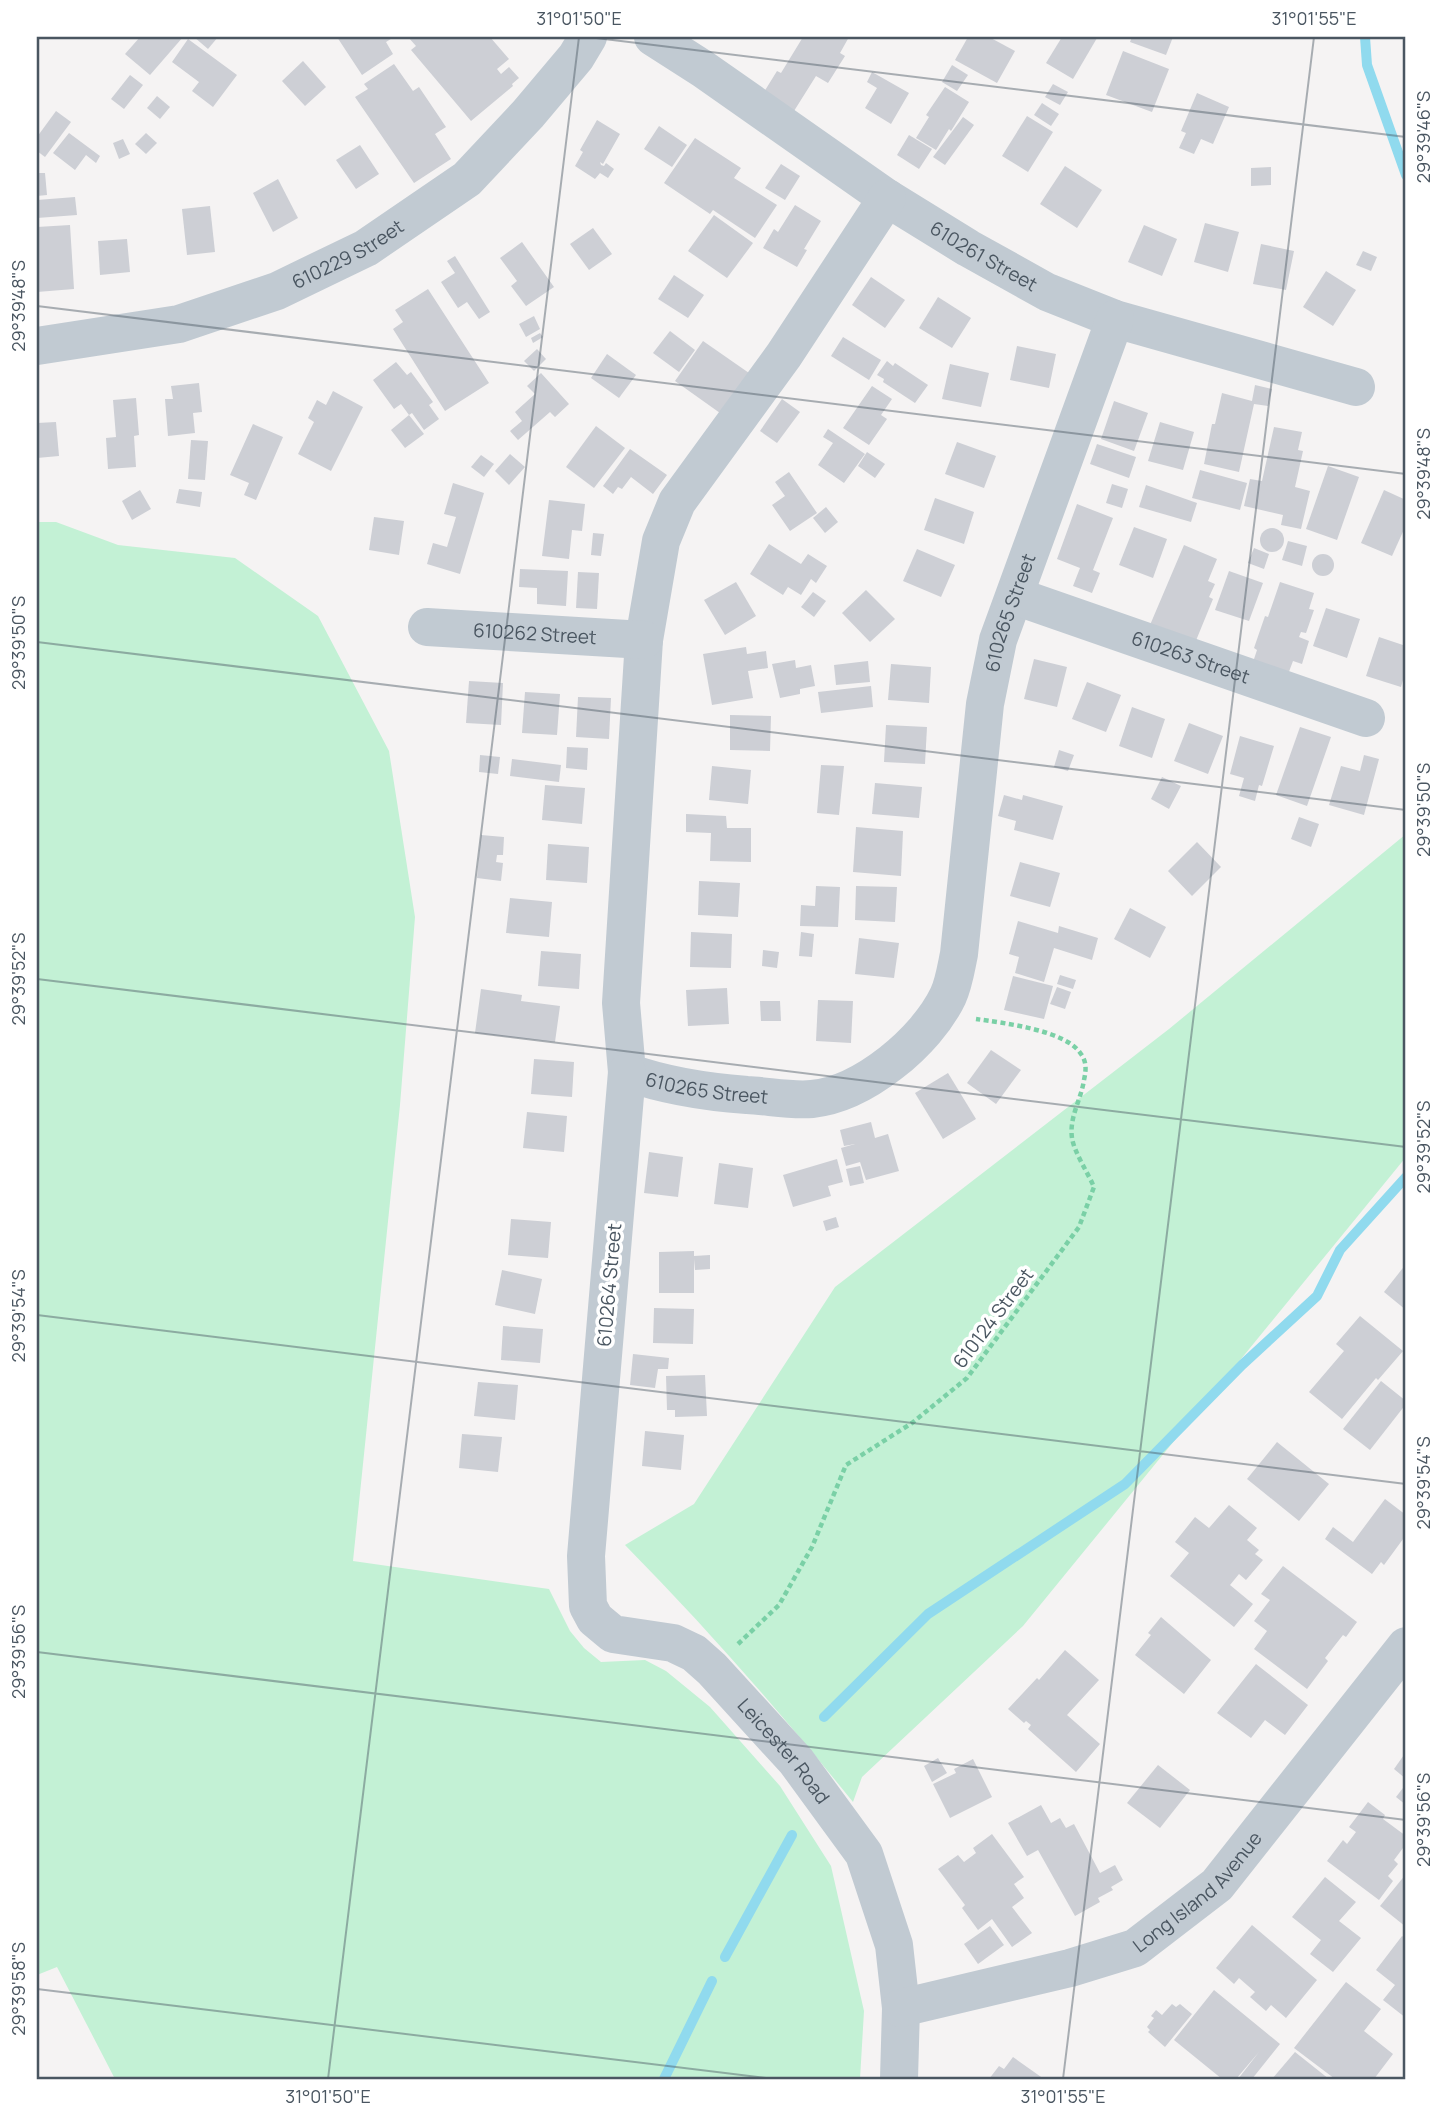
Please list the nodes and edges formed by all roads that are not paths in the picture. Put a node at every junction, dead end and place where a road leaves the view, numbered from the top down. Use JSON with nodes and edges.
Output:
{"nodes":[{"id":1,"x":588,"y":37,"type":"edge"},
{"id":2,"x":653,"y":37,"type":"edge"},
{"id":3,"x":887,"y":198,"type":"junction"},
{"id":4,"x":1115,"y":318,"type":"junction"},
{"id":5,"x":37,"y":346,"type":"edge"},
{"id":6,"x":1356,"y":387,"type":"dead end"},
{"id":7,"x":1015,"y":596,"type":"junction"},
{"id":8,"x":427,"y":627,"type":"dead end"},
{"id":9,"x":644,"y":640,"type":"junction"},
{"id":10,"x":1366,"y":718,"type":"dead end"},
{"id":11,"x":627,"y":1072,"type":"junction"},
{"id":12,"x":590,"y":1499,"type":"joint"},
{"id":13,"x":1406,"y":1646,"type":"edge"},
{"id":14,"x":901,"y":2008,"type":"junction"},
{"id":15,"x":900,"y":2079,"type":"edge"}],
"edges":[{"from":1,"to":5,"type":"street","name":"610229 Street"},
{"from":2,"to":3,"type":"street","name":"610261 Street"},
{"from":3,"to":4,"type":"street","name":"610261 Street"},
{"from":3,"to":9,"type":"street","name":"610265 Street"},
{"from":4,"to":6,"type":"street","name":"610261 Street"},
{"from":4,"to":7,"type":"street","name":"610265 Street"},
{"from":7,"to":10,"type":"street","name":"610263 Street"},
{"from":7,"to":11,"type":"street","name":"610265 Street"},
{"from":8,"to":9,"type":"street","name":"610262 Street"},
{"from":9,"to":11,"type":"street","name":"610265 Street"},
{"from":11,"to":12,"type":"street","name":"610264 Street"},
{"from":12,"to":14,"type":"street","name":"Leicester Road"},
{"from":13,"to":14,"type":"street","name":"Long Island Avenue"},
{"from":14,"to":15,"type":"street","name":"Leicester Road"}]}
